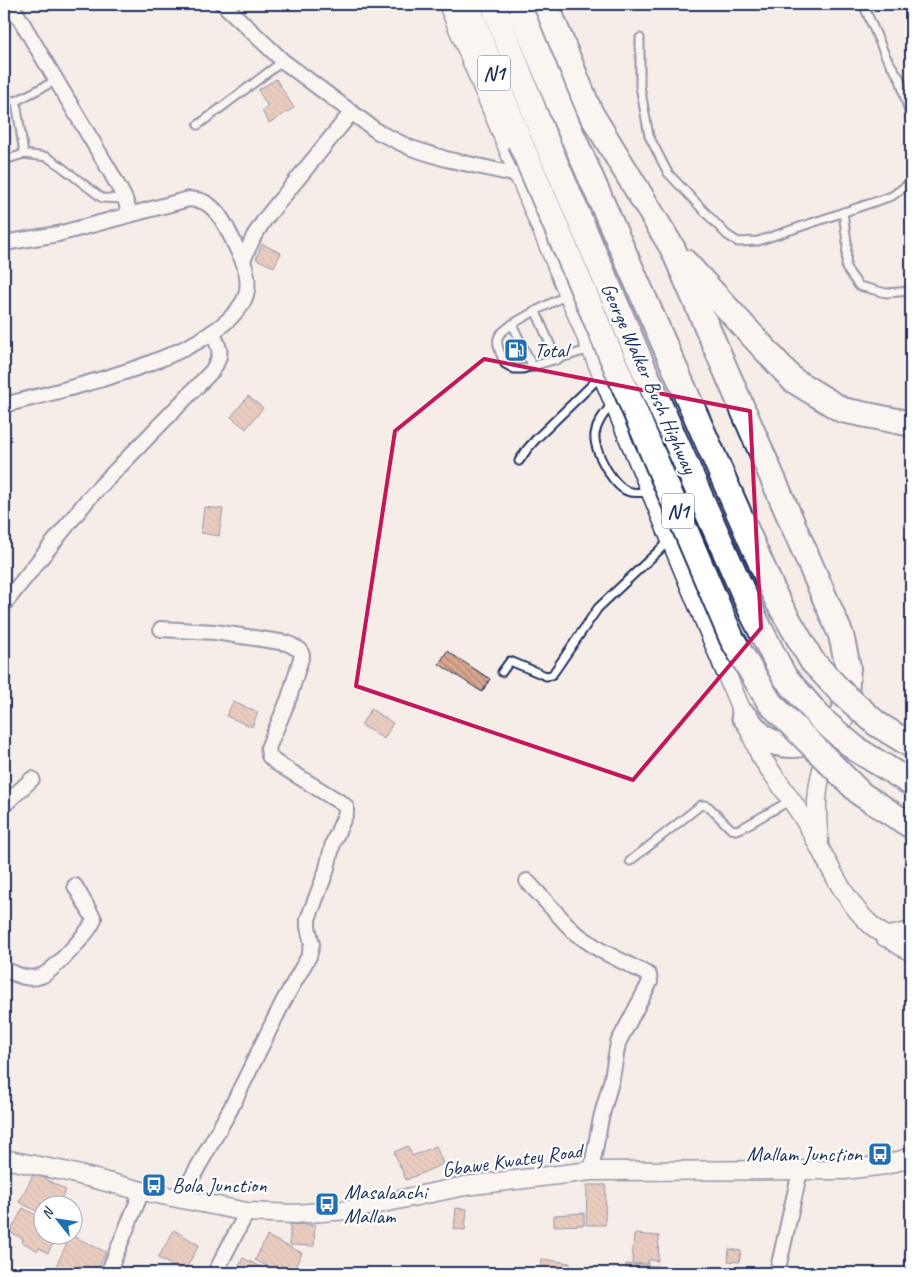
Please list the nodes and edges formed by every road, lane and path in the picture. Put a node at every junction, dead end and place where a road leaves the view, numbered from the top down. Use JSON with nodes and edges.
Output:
{"nodes":[{"id":1,"x":11,"y":4,"type":"edge"},
{"id":2,"x":223,"y":4,"type":"edge"},
{"id":3,"x":448,"y":4,"type":"edge"},
{"id":4,"x":467,"y":4,"type":"edge"},
{"id":5,"x":493,"y":4,"type":"edge"},
{"id":6,"x":518,"y":4,"type":"edge"},
{"id":7,"x":546,"y":4,"type":"edge"},
{"id":8,"x":863,"y":4,"type":"edge"},
{"id":9,"x":640,"y":38,"type":"dead end"},
{"id":10,"x":283,"y":61,"type":"junction"},
{"id":11,"x":57,"y":80,"type":"junction"},
{"id":12,"x":4,"y":100,"type":"edge"},
{"id":13,"x":16,"y":101,"type":"junction"},
{"id":14,"x":351,"y":113,"type":"junction"},
{"id":15,"x":911,"y":120,"type":"edge"},
{"id":16,"x":198,"y":125,"type":"dead end"},
{"id":17,"x":24,"y":154,"type":"junction"},
{"id":18,"x":4,"y":160,"type":"edge"},
{"id":19,"x":518,"y":175,"type":"junction"},
{"id":20,"x":911,"y":182,"type":"edge"},
{"id":21,"x":125,"y":199,"type":"junction"},
{"id":22,"x":843,"y":212,"type":"junction"},
{"id":23,"x":130,"y":214,"type":"junction"},
{"id":24,"x":4,"y":242,"type":"edge"},
{"id":25,"x":674,"y":249,"type":"junction"},
{"id":26,"x":244,"y":260,"type":"junction"},
{"id":27,"x":911,"y":291,"type":"edge"},
{"id":28,"x":568,"y":294,"type":"junction"},
{"id":29,"x":536,"y":312,"type":"junction"},
{"id":30,"x":512,"y":324,"type":"junction"},
{"id":31,"x":212,"y":332,"type":"junction"},
{"id":32,"x":591,"y":349,"type":"junction"},
{"id":33,"x":557,"y":360,"type":"junction"},
{"id":34,"x":533,"y":367,"type":"junction"},
{"id":35,"x":602,"y":375,"type":"junction"},
{"id":36,"x":613,"y":402,"type":"junction"},
{"id":37,"x":4,"y":404,"type":"edge"},
{"id":38,"x":911,"y":422,"type":"edge"},
{"id":39,"x":519,"y":461,"type":"dead end"},
{"id":40,"x":650,"y":492,"type":"junction"},
{"id":41,"x":671,"y":540,"type":"junction"},
{"id":42,"x":4,"y":604,"type":"edge"},
{"id":43,"x":161,"y":629,"type":"dead end"},
{"id":44,"x":502,"y":672,"type":"dead end"},
{"id":45,"x":744,"y":716,"type":"junction"},
{"id":46,"x":832,"y":737,"type":"junction"},
{"id":47,"x":911,"y":745,"type":"edge"},
{"id":48,"x":32,"y":780,"type":"dead end"},
{"id":49,"x":911,"y":782,"type":"edge"},
{"id":50,"x":791,"y":800,"type":"junction"},
{"id":51,"x":4,"y":805,"type":"edge"},
{"id":52,"x":911,"y":826,"type":"edge"},
{"id":53,"x":820,"y":849,"type":"junction"},
{"id":54,"x":630,"y":861,"type":"dead end"},
{"id":55,"x":526,"y":881,"type":"dead end"},
{"id":56,"x":75,"y":886,"type":"dead end"},
{"id":57,"x":911,"y":931,"type":"edge"},
{"id":58,"x":885,"y":937,"type":"junction"},
{"id":59,"x":911,"y":952,"type":"edge"},
{"id":60,"x":4,"y":969,"type":"edge"},
{"id":61,"x":911,"y":1157,"type":"edge"},
{"id":62,"x":4,"y":1159,"type":"edge"},
{"id":63,"x":591,"y":1171,"type":"junction"},
{"id":64,"x":800,"y":1171,"type":"junction"},
{"id":65,"x":142,"y":1190,"type":"junction"},
{"id":66,"x":180,"y":1198,"type":"junction"},
{"id":67,"x":247,"y":1212,"type":"junction"},
{"id":68,"x":911,"y":1240,"type":"edge"},
{"id":69,"x":108,"y":1273,"type":"edge"},
{"id":70,"x":215,"y":1273,"type":"edge"},
{"id":71,"x":777,"y":1273,"type":"edge"},
{"id":72,"x":909,"y":1273,"type":"edge"}],
"edges":[{"from":1,"to":11,"type":"street"},
{"from":2,"to":10,"type":"street"},
{"from":3,"to":19,"type":"street","name":"George Walker Bush Highway"},
{"from":4,"to":52,"type":"highway","number":"N1","bridge":true},
{"from":5,"to":49,"type":"highway","name":"George Walker Bush Highway","number":"N1","bridge":true},
{"from":6,"to":47,"type":"highway","name":"George Walker Bush Highway","number":"N1","bridge":true},
{"from":7,"to":25,"type":"highway"},
{"from":8,"to":15,"type":"lane"},
{"from":9,"to":22,"type":"lane"},
{"from":10,"to":14,"type":"street"},
{"from":10,"to":16,"type":"lane"},
{"from":11,"to":13,"type":"lane"},
{"from":11,"to":21,"type":"street"},
{"from":12,"to":13,"type":"lane"},
{"from":13,"to":17,"type":"lane"},
{"from":14,"to":19,"type":"street"},
{"from":14,"to":26,"type":"street"},
{"from":17,"to":18,"type":"lane"},
{"from":17,"to":21,"type":"lane"},
{"from":19,"to":28,"type":"street","name":"George Walker Bush Highway"},
{"from":20,"to":22,"type":"lane"},
{"from":21,"to":23,"type":"street"},
{"from":22,"to":27,"type":"lane"},
{"from":23,"to":24,"type":"street"},
{"from":23,"to":26,"type":"street"},
{"from":25,"to":38,"type":"highway"},
{"from":25,"to":46,"type":"highway"},
{"from":26,"to":31,"type":"street"},
{"from":28,"to":29,"type":"lane"},
{"from":28,"to":32,"type":"street","name":"George Walker Bush Highway"},
{"from":29,"to":30,"type":"lane"},
{"from":29,"to":33,"type":"lane"},
{"from":30,"to":34,"type":"lane"},
{"from":30,"to":34,"type":"lane"},
{"from":31,"to":37,"type":"street"},
{"from":31,"to":42,"type":"street"},
{"from":32,"to":33,"type":"lane"},
{"from":32,"to":35,"type":"street","name":"George Walker Bush Highway"},
{"from":33,"to":34,"type":"lane"},
{"from":35,"to":36,"type":"street","name":"George Walker Bush Highway"},
{"from":35,"to":39,"type":"lane"},
{"from":36,"to":40,"type":"street","name":"George Walker Bush Highway"},
{"from":36,"to":40,"type":"lane"},
{"from":40,"to":41,"type":"street","name":"George Walker Bush Highway"},
{"from":41,"to":44,"type":"lane"},
{"from":41,"to":45,"type":"street","name":"George Walker Bush Highway"},
{"from":43,"to":66,"type":"street"},
{"from":45,"to":46,"type":"highway"},
{"from":45,"to":50,"type":"street","name":"George Walker Bush Highway"},
{"from":46,"to":53,"type":"street"},
{"from":48,"to":51,"type":"street"},
{"from":50,"to":53,"type":"street","name":"George Walker Bush Highway"},
{"from":50,"to":54,"type":"lane"},
{"from":53,"to":58,"type":"street","name":"George Walker Bush Highway"},
{"from":55,"to":63,"type":"street"},
{"from":56,"to":60,"type":"street"},
{"from":57,"to":58,"type":"street"},
{"from":58,"to":59,"type":"street","name":"George Walker Bush Highway"},
{"from":61,"to":64,"type":"street","name":"Gbawe Kwatey Road"},
{"from":62,"to":65,"type":"street","name":"Gbawe Kwatey Road"},
{"from":63,"to":64,"type":"street","name":"Gbawe Kwatey Road"},
{"from":63,"to":67,"type":"street","name":"Gbawe Kwatey Road"},
{"from":64,"to":71,"type":"street"},
{"from":65,"to":66,"type":"street","name":"Gbawe Kwatey Road"},
{"from":65,"to":69,"type":"street"},
{"from":66,"to":67,"type":"street","name":"Gbawe Kwatey Road"},
{"from":67,"to":70,"type":"street"},
{"from":68,"to":72,"type":"lane"}]}
